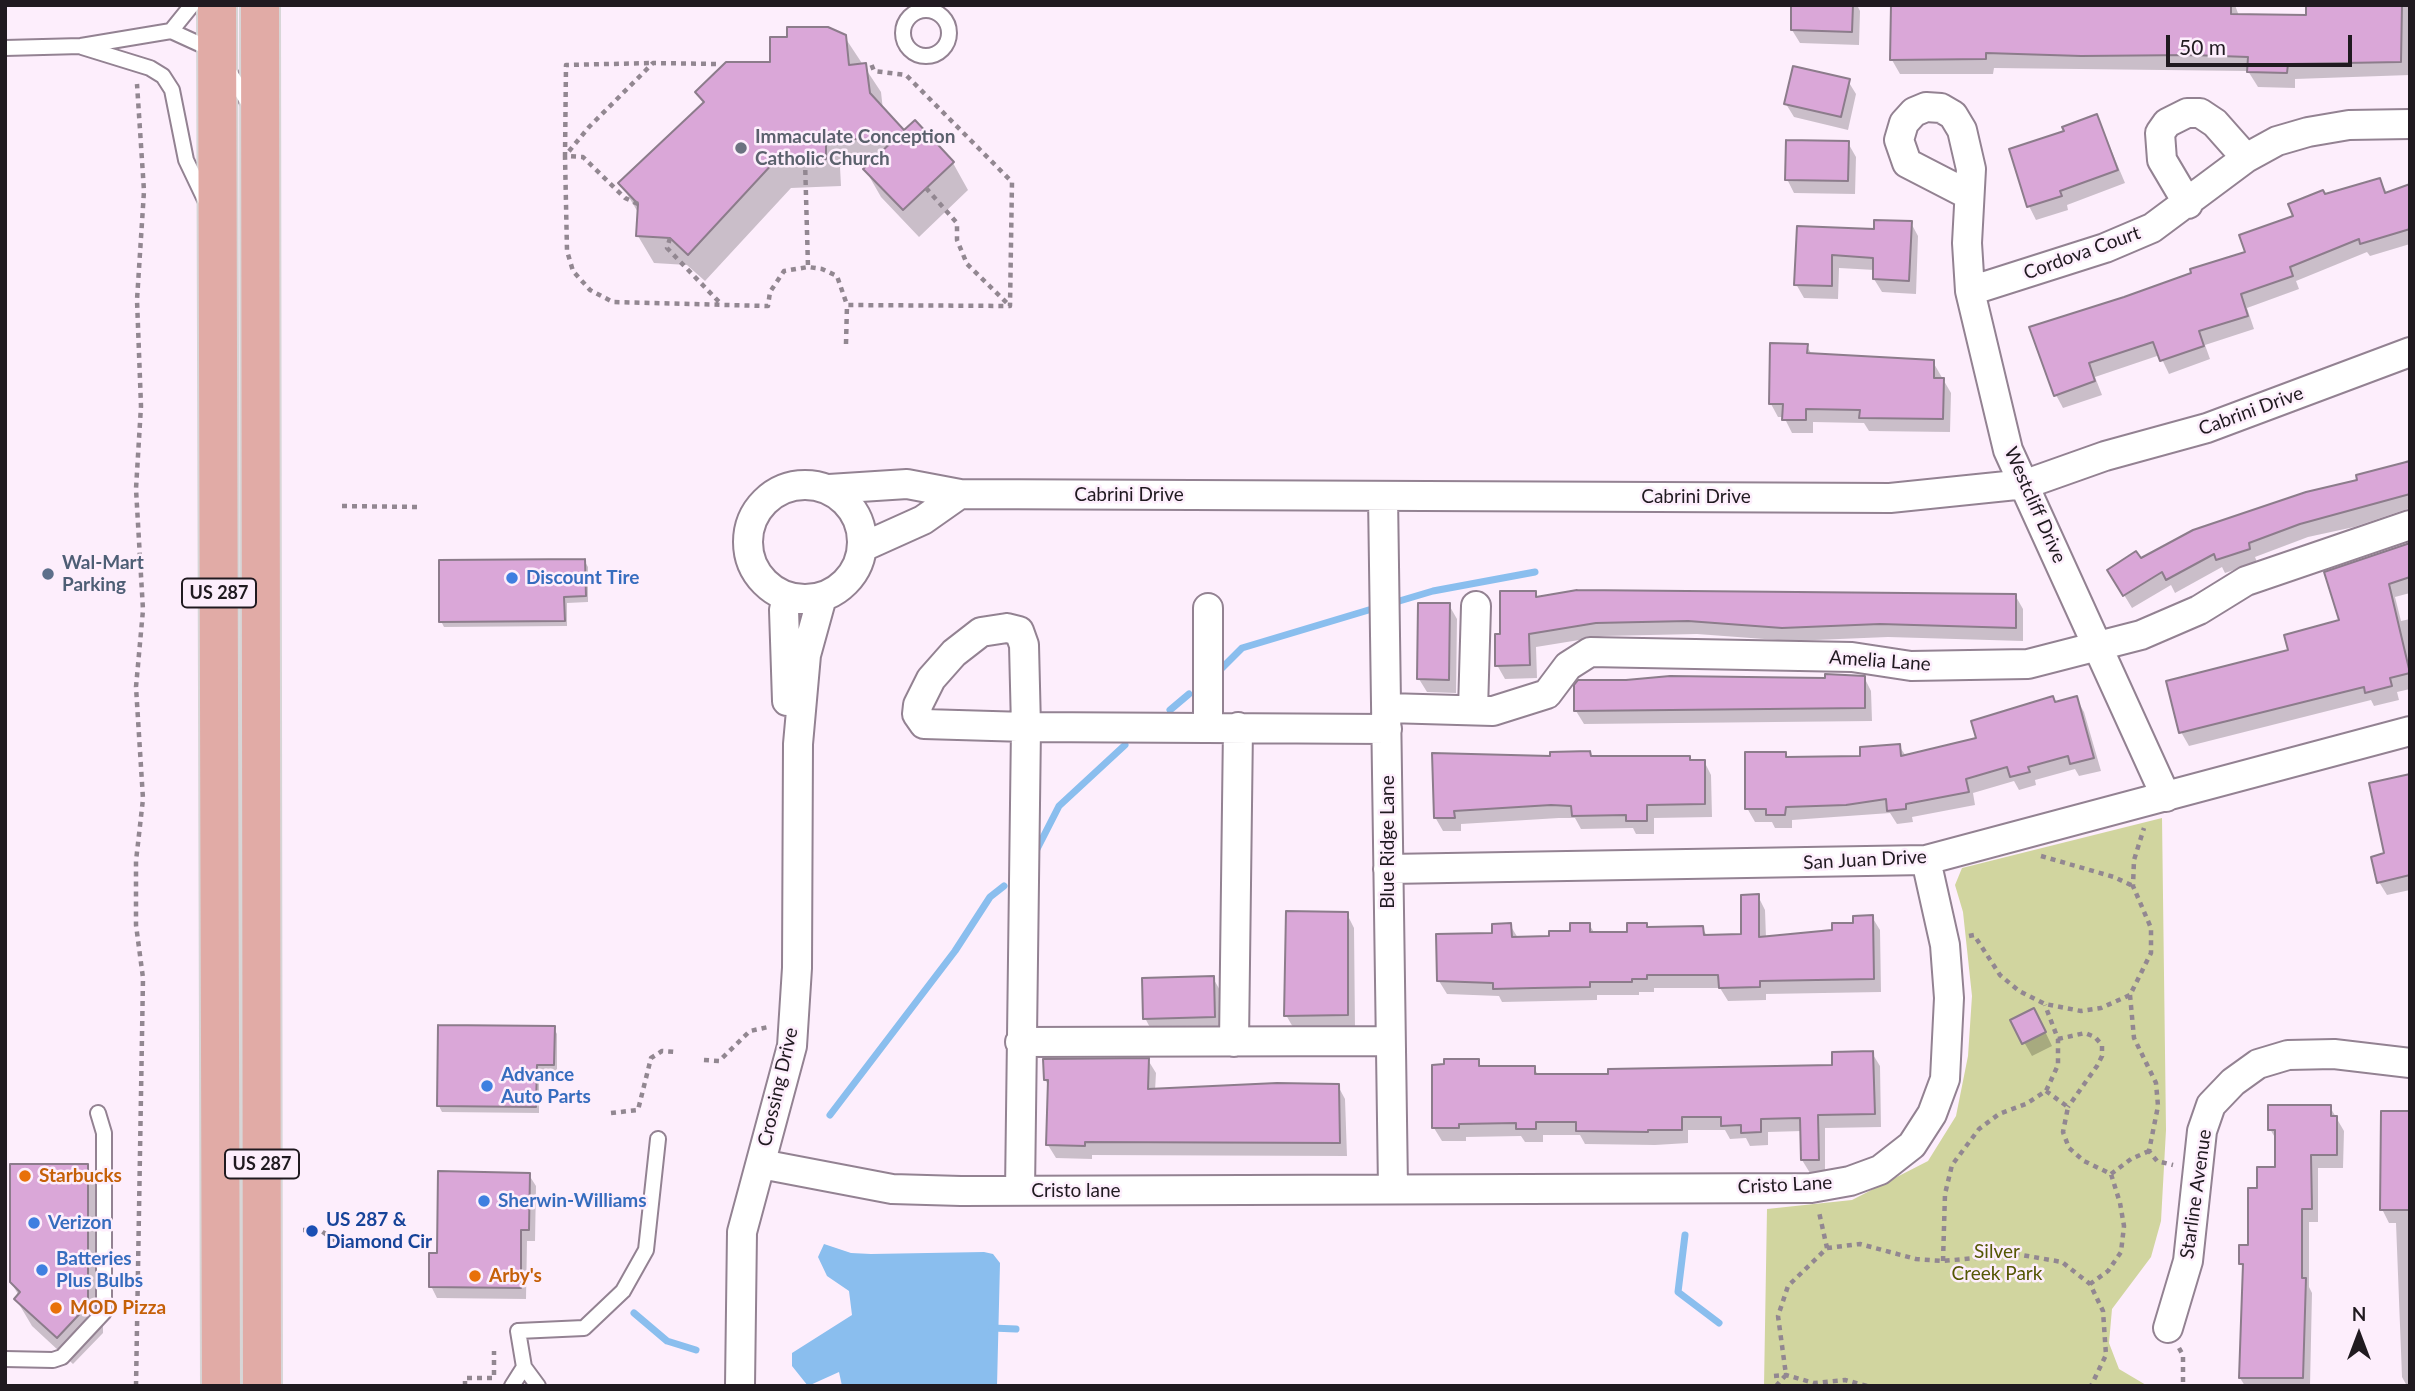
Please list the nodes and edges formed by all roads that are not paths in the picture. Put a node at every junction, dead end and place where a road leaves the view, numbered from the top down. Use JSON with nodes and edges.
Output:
{"nodes":[{"id":1,"x":192,"y":5,"type":"edge"},
{"id":2,"x":217,"y":5,"type":"edge"},
{"id":3,"x":260,"y":5,"type":"edge"},
{"id":4,"x":171,"y":31,"type":"junction"},
{"id":5,"x":81,"y":46,"type":"junction"},
{"id":6,"x":5,"y":48,"type":"edge"},
{"id":7,"x":217,"y":52,"type":"junction"},
{"id":8,"x":260,"y":124,"type":"junction"},
{"id":9,"x":2410,"y":124,"type":"edge"},
{"id":10,"x":2246,"y":158,"type":"junction"},
{"id":11,"x":1969,"y":195,"type":"dead end"},
{"id":12,"x":2188,"y":204,"type":"junction"},
{"id":13,"x":218,"y":228,"type":"junction"},
{"id":14,"x":1970,"y":291,"type":"junction"},
{"id":15,"x":2410,"y":352,"type":"edge"},
{"id":16,"x":2026,"y":484,"type":"junction"},
{"id":17,"x":829,"y":489,"type":"junction"},
{"id":18,"x":960,"y":494,"type":"junction"},
{"id":19,"x":1382,"y":496,"type":"junction"},
{"id":20,"x":2410,"y":526,"type":"edge"},
{"id":21,"x":863,"y":547,"type":"junction"},
{"id":22,"x":787,"y":597,"type":"junction"},
{"id":23,"x":822,"y":597,"type":"junction"},
{"id":24,"x":1476,"y":606,"type":"dead end"},
{"id":25,"x":1208,"y":608,"type":"dead end"},
{"id":26,"x":2099,"y":647,"type":"junction"},
{"id":27,"x":1474,"y":710,"type":"junction"},
{"id":28,"x":1387,"y":718,"type":"junction"},
{"id":29,"x":1026,"y":727,"type":"junction"},
{"id":30,"x":1208,"y":727,"type":"junction"},
{"id":31,"x":1238,"y":727,"type":"junction"},
{"id":32,"x":2410,"y":731,"type":"edge"},
{"id":33,"x":798,"y":744,"type":"junction"},
{"id":34,"x":2166,"y":797,"type":"junction"},
{"id":35,"x":1927,"y":860,"type":"junction"},
{"id":36,"x":1388,"y":869,"type":"junction"},
{"id":37,"x":1390,"y":1041,"type":"junction"},
{"id":38,"x":1020,"y":1042,"type":"junction"},
{"id":39,"x":1234,"y":1042,"type":"junction"},
{"id":40,"x":2410,"y":1063,"type":"edge"},
{"id":41,"x":97,"y":1113,"type":"dead end"},
{"id":42,"x":659,"y":1139,"type":"dead end"},
{"id":43,"x":761,"y":1164,"type":"junction"},
{"id":44,"x":1393,"y":1188,"type":"junction"},
{"id":45,"x":1020,"y":1191,"type":"junction"},
{"id":46,"x":2168,"y":1328,"type":"road end"},
{"id":47,"x":5,"y":1359,"type":"edge"},
{"id":48,"x":524,"y":1367,"type":"junction"},
{"id":49,"x":221,"y":1386,"type":"edge"},
{"id":50,"x":262,"y":1386,"type":"edge"},
{"id":51,"x":512,"y":1386,"type":"edge"},
{"id":52,"x":538,"y":1386,"type":"edge"},
{"id":53,"x":740,"y":1386,"type":"edge"}],
"edges":[{"from":1,"to":4,"type":"lane"},
{"from":2,"to":7,"type":"main road","number":"US 287"},
{"from":3,"to":8,"type":"main road","number":"US 287"},
{"from":4,"to":5,"type":"lane"},
{"from":4,"to":7,"type":"lane"},
{"from":5,"to":6,"type":"lane"},
{"from":5,"to":13,"type":"lane"},
{"from":7,"to":8,"type":"lane"},
{"from":7,"to":13,"type":"main road","number":"US 287"},
{"from":8,"to":50,"type":"main road","number":"US 287"},
{"from":9,"to":10,"type":"street","name":"Cordova Court"},
{"from":10,"to":12,"type":"street","name":"Cordova Court"},
{"from":10,"to":12,"type":"street"},
{"from":11,"to":14,"type":"street","name":"Westcliff Drive"},
{"from":12,"to":14,"type":"street","name":"Cordova Court"},
{"from":13,"to":49,"type":"main road","number":"US 287"},
{"from":14,"to":16,"type":"street","name":"Westcliff Drive"},
{"from":15,"to":16,"type":"street","name":"Cabrini Drive"},
{"from":16,"to":19,"type":"street","name":"Cabrini Drive"},
{"from":16,"to":26,"type":"street","name":"Westcliff Drive"},
{"from":17,"to":18,"type":"street","name":"Cabrini Drive"},
{"from":17,"to":21,"type":"street"},
{"from":17,"to":22,"type":"street"},
{"from":18,"to":19,"type":"street","name":"Cabrini Drive"},
{"from":18,"to":21,"type":"street"},
{"from":19,"to":28,"type":"street","name":"Blue Ridge Lane"},
{"from":20,"to":26,"type":"street","name":"Amelia Lane"},
{"from":21,"to":23,"type":"street"},
{"from":22,"to":23,"type":"street"},
{"from":22,"to":33,"type":"street","name":"Crossing Drive"},
{"from":23,"to":33,"type":"street","name":"Crossing Drive"},
{"from":24,"to":27,"type":"street"},
{"from":25,"to":30,"type":"street"},
{"from":26,"to":27,"type":"street","name":"Amelia Lane"},
{"from":26,"to":34,"type":"street","name":"Westcliff Drive"},
{"from":27,"to":28,"type":"street","name":"Amelia Lane"},
{"from":28,"to":31,"type":"street","name":"Amelia Lane"},
{"from":28,"to":36,"type":"street","name":"Blue Ridge Lane"},
{"from":29,"to":29,"type":"street","name":"Amelia Lane"},
{"from":29,"to":30,"type":"street","name":"Amelia Lane"},
{"from":29,"to":38,"type":"street"},
{"from":30,"to":31,"type":"street","name":"Amelia Lane"},
{"from":31,"to":39,"type":"street"},
{"from":32,"to":34,"type":"street","name":"San Juan Drive"},
{"from":33,"to":43,"type":"street","name":"Crossing Drive"},
{"from":34,"to":35,"type":"street","name":"San Juan Drive"},
{"from":35,"to":36,"type":"street","name":"San Juan Drive"},
{"from":35,"to":44,"type":"street","name":"Cristo Lane"},
{"from":36,"to":37,"type":"street","name":"Blue Ridge Lane"},
{"from":37,"to":39,"type":"street"},
{"from":37,"to":44,"type":"street","name":"Blue Ridge Lane"},
{"from":38,"to":39,"type":"street"},
{"from":38,"to":45,"type":"street"},
{"from":40,"to":46,"type":"street","name":"Starline Avenue"},
{"from":41,"to":47,"type":"lane"},
{"from":42,"to":48,"type":"lane"},
{"from":43,"to":45,"type":"street","name":"Cristo lane"},
{"from":43,"to":53,"type":"street","name":"Crossing Drive"},
{"from":44,"to":45,"type":"street","name":"Cristo lane"},
{"from":48,"to":51,"type":"lane"},
{"from":48,"to":52,"type":"lane"}]}
